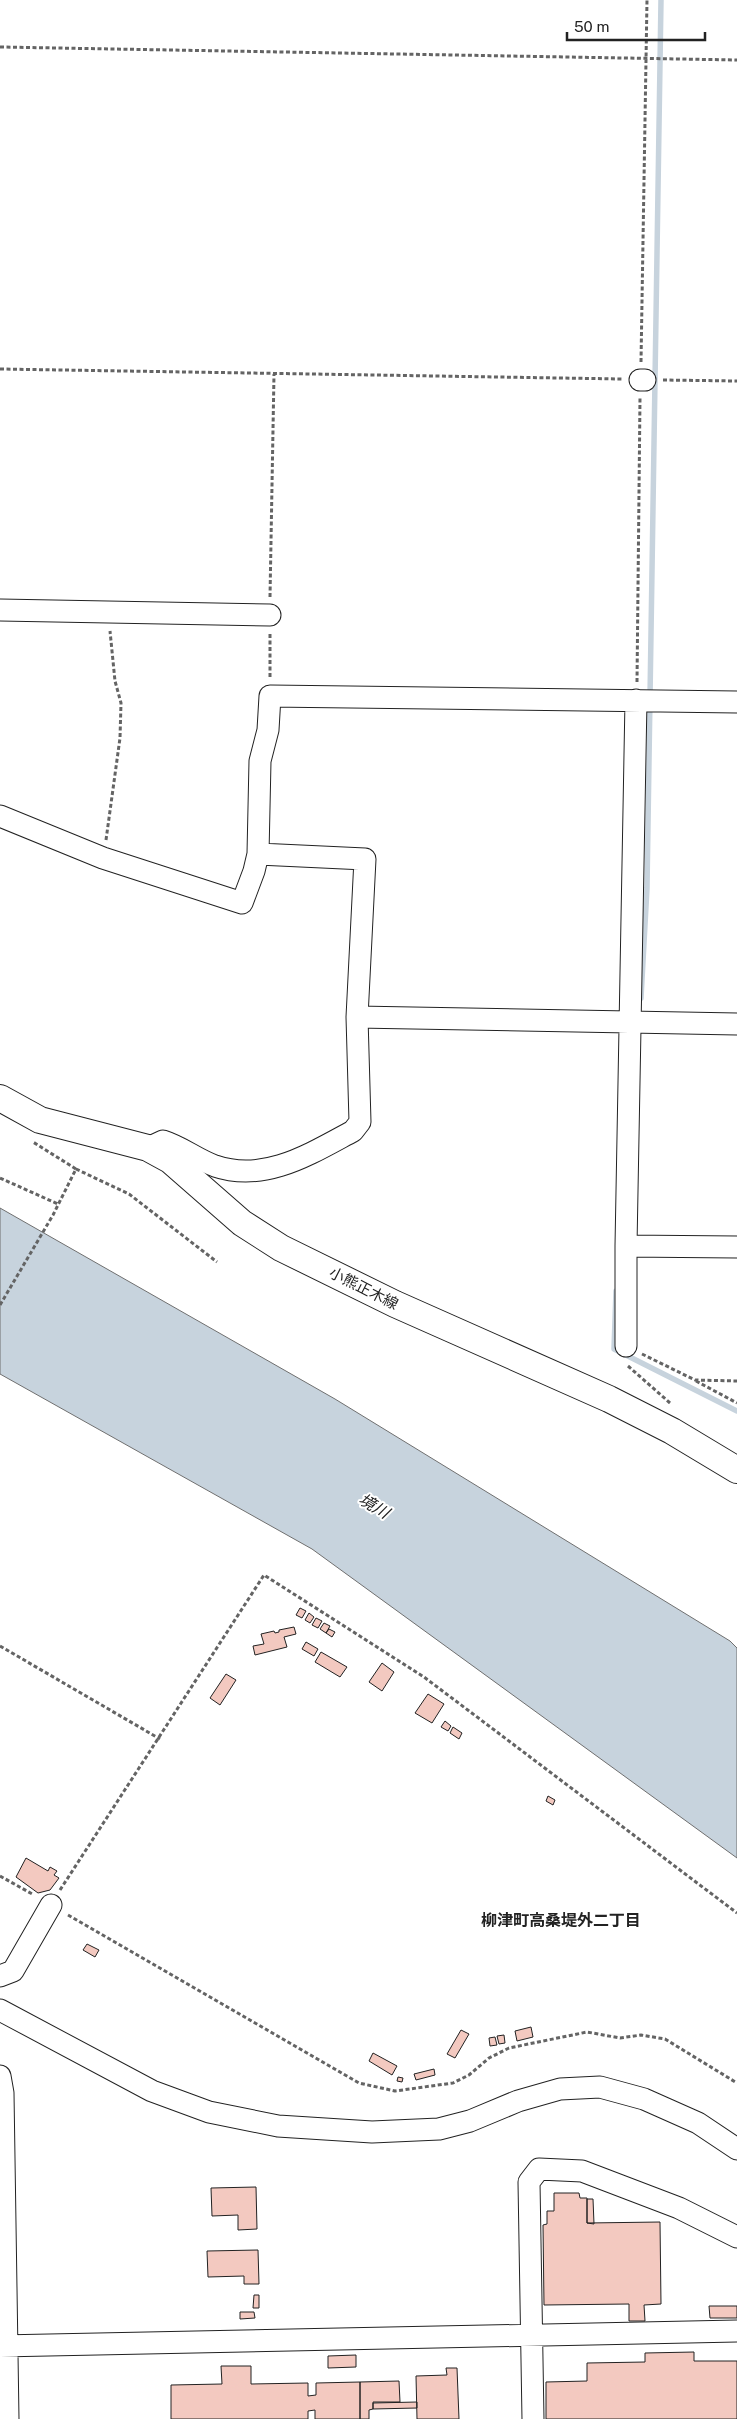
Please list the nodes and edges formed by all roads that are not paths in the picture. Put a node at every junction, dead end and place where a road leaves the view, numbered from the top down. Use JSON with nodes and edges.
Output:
{"nodes":[{"id":1,"x":0,"y":610,"type":"edge"},
{"id":2,"x":270,"y":615,"type":"road end"},
{"id":3,"x":636,"y":700,"type":"junction"},
{"id":4,"x":737,"y":702,"type":"edge"},
{"id":5,"x":0,"y":816,"type":"edge"},
{"id":6,"x":0,"y":826,"type":"edge"},
{"id":7,"x":0,"y":837,"type":"edge"},
{"id":8,"x":258,"y":854,"type":"junction"},
{"id":9,"x":357,"y":1017,"type":"junction"},
{"id":10,"x":631,"y":1022,"type":"junction"},
{"id":11,"x":737,"y":1024,"type":"edge"},
{"id":12,"x":0,"y":1098,"type":"edge"},
{"id":13,"x":148,"y":1148,"type":"junction"},
{"id":14,"x":626,"y":1246,"type":"junction"},
{"id":15,"x":737,"y":1247,"type":"edge"},
{"id":16,"x":626,"y":1346,"type":"road end"},
{"id":17,"x":737,"y":1470,"type":"edge"},
{"id":18,"x":51,"y":1905,"type":"road end"},
{"id":19,"x":0,"y":1976,"type":"edge"},
{"id":20,"x":0,"y":2010,"type":"edge"},
{"id":21,"x":0,"y":2076,"type":"edge"},
{"id":22,"x":737,"y":2149,"type":"edge"},
{"id":23,"x":737,"y":2237,"type":"edge"},
{"id":24,"x":737,"y":2331,"type":"edge"},
{"id":25,"x":532,"y":2335,"type":"junction"},
{"id":26,"x":4,"y":2346,"type":"edge"},
{"id":27,"x":8,"y":2419,"type":"edge"},
{"id":28,"x":534,"y":2419,"type":"edge"}],
"edges":[{"from":1,"to":2,"type":"street"},
{"from":3,"to":4,"type":"street"},
{"from":3,"to":8,"type":"street"},
{"from":3,"to":10,"type":"street"},
{"from":5,"to":8,"type":"street"},
{"from":6,"to":7,"type":"street"},
{"from":8,"to":9,"type":"street"},
{"from":9,"to":10,"type":"street"},
{"from":9,"to":13,"type":"street"},
{"from":10,"to":11,"type":"street"},
{"from":10,"to":14,"type":"street"},
{"from":12,"to":13,"type":"main road","name":"小熊正木線"},
{"from":13,"to":17,"type":"main road","name":"小熊正木線"},
{"from":14,"to":15,"type":"street"},
{"from":14,"to":16,"type":"street"},
{"from":18,"to":19,"type":"street"},
{"from":20,"to":22,"type":"street"},
{"from":21,"to":26,"type":"street"},
{"from":23,"to":25,"type":"street"},
{"from":24,"to":25,"type":"street"},
{"from":25,"to":26,"type":"street"},
{"from":25,"to":28,"type":"street"},
{"from":26,"to":27,"type":"street"}]}
